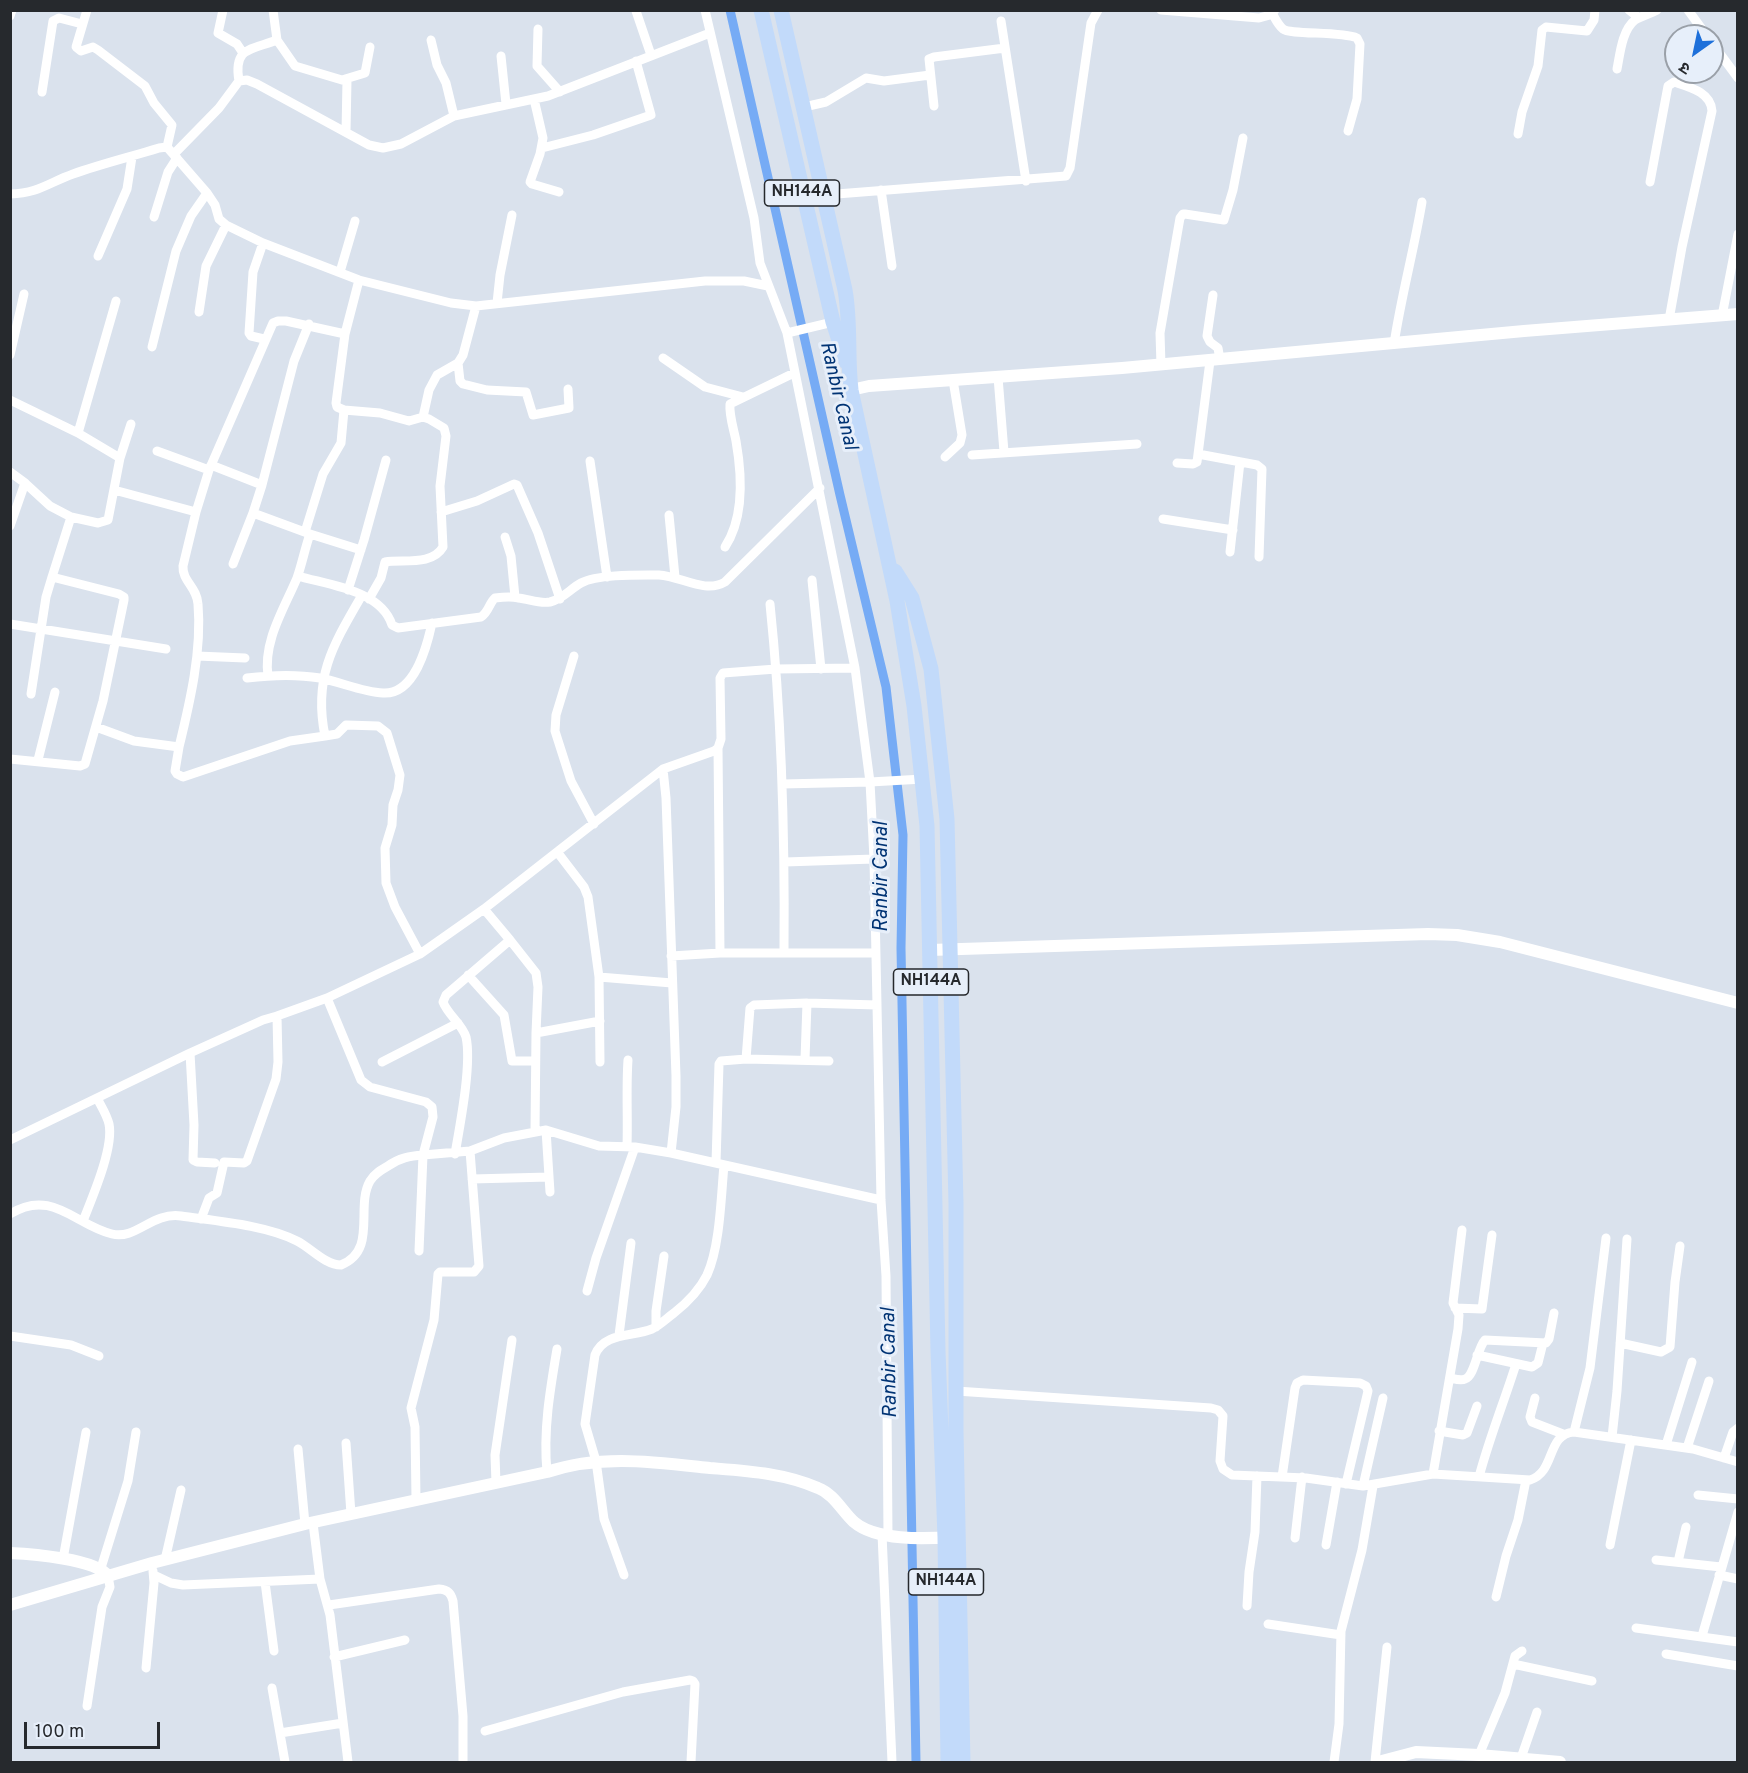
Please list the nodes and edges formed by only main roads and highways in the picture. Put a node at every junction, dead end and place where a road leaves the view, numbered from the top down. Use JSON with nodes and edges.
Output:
{"nodes":[{"id":1,"x":761,"y":10,"type":"edge"},
{"id":2,"x":781,"y":10,"type":"edge"},
{"id":3,"x":849,"y":373,"type":"junction"},
{"id":4,"x":889,"y":559,"type":"junction"},
{"id":5,"x":952,"y":1537,"type":"junction"},
{"id":6,"x":948,"y":1762,"type":"edge"},
{"id":7,"x":963,"y":1762,"type":"edge"}],
"edges":[{"from":1,"to":3,"type":"highway","number":"NH144A"},
{"from":2,"to":3,"type":"highway"},
{"from":3,"to":4,"type":"highway","number":"NH144A"},
{"from":4,"to":5,"type":"highway","number":"NH144A"},
{"from":4,"to":5,"type":"highway","number":"NH144A"},
{"from":5,"to":6,"type":"highway","number":"NH144A"},
{"from":5,"to":7,"type":"highway","number":"NH144A"}]}
